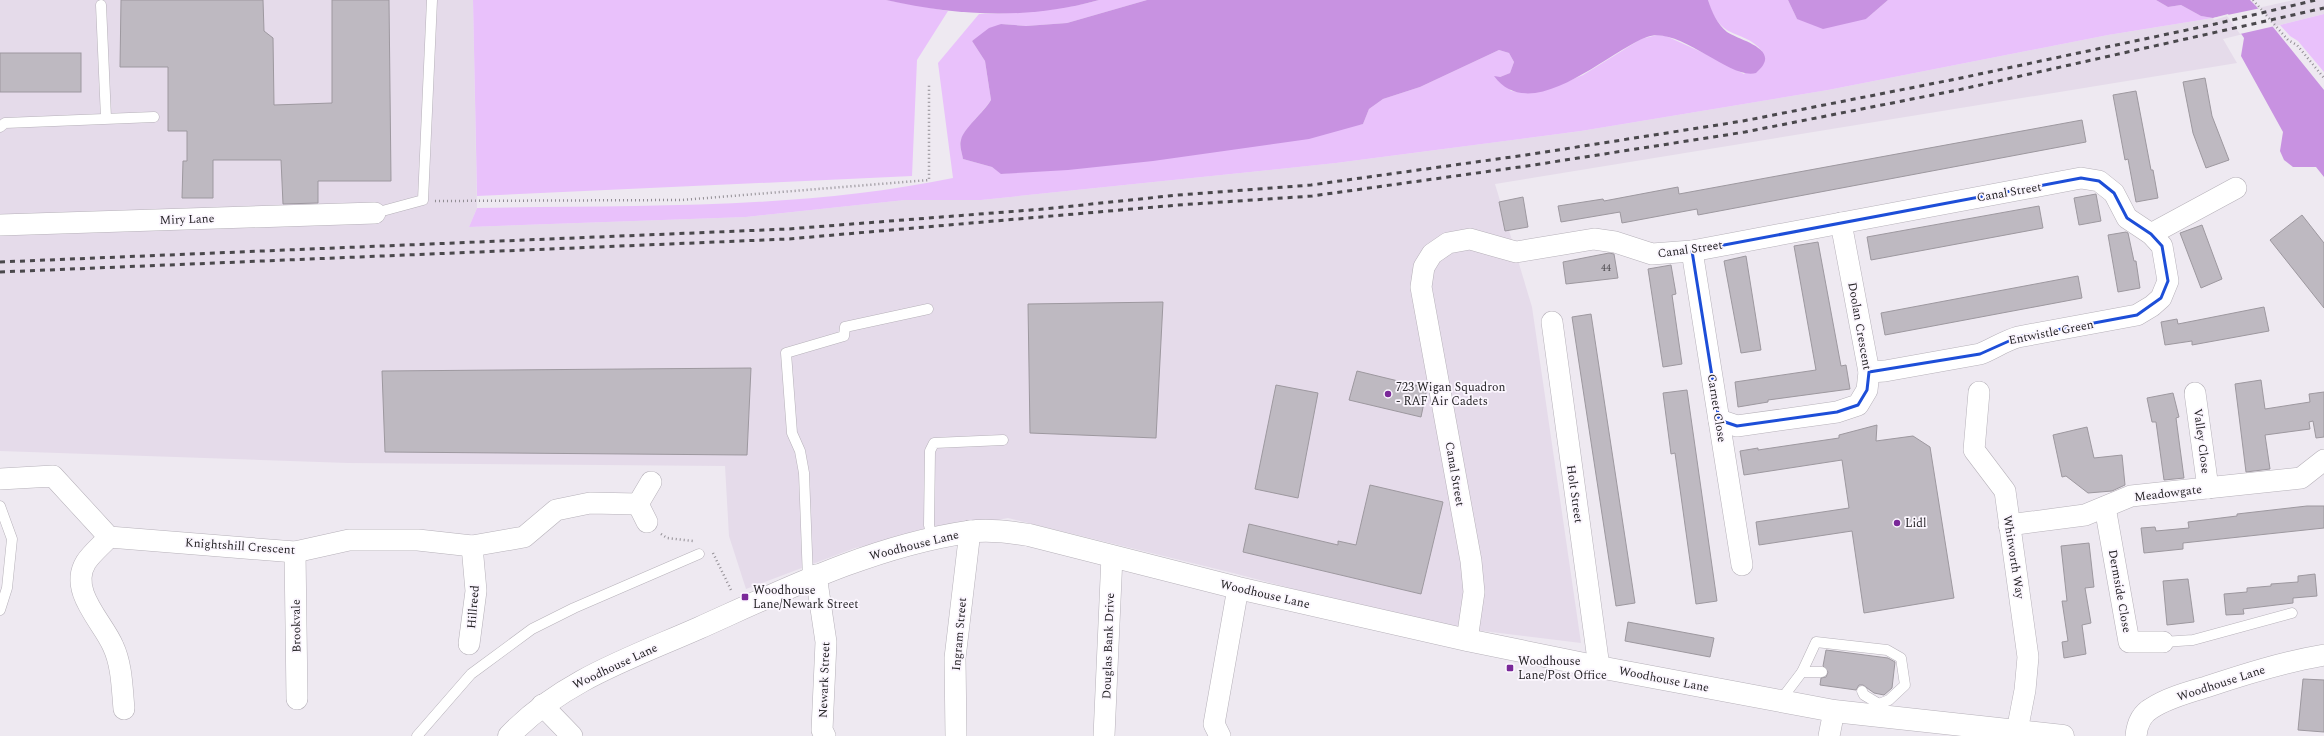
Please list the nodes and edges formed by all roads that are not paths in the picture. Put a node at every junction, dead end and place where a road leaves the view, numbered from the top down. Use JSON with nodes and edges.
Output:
{"nodes":[{"id":1,"x":432,"y":0,"type":"edge"},
{"id":2,"x":101,"y":5,"type":"dead end"},
{"id":3,"x":154,"y":117,"type":"dead end"},
{"id":4,"x":106,"y":118,"type":"junction"},
{"id":5,"x":0,"y":127,"type":"edge"},
{"id":6,"x":2236,"y":188,"type":"dead end"},
{"id":7,"x":375,"y":213,"type":"joint"},
{"id":8,"x":1841,"y":223,"type":"junction"},
{"id":9,"x":0,"y":225,"type":"edge"},
{"id":10,"x":2152,"y":234,"type":"junction"},
{"id":11,"x":1692,"y":251,"type":"junction"},
{"id":12,"x":928,"y":309,"type":"dead end"},
{"id":13,"x":1552,"y":322,"type":"dead end"},
{"id":14,"x":1869,"y":372,"type":"junction"},
{"id":15,"x":1979,"y":392,"type":"dead end"},
{"id":16,"x":2195,"y":393,"type":"dead end"},
{"id":17,"x":1719,"y":420,"type":"junction"},
{"id":18,"x":1003,"y":440,"type":"dead end"},
{"id":19,"x":2324,"y":460,"type":"edge"},
{"id":20,"x":0,"y":479,"type":"edge"},
{"id":21,"x":651,"y":482,"type":"dead end"},
{"id":22,"x":2208,"y":488,"type":"junction"},
{"id":23,"x":0,"y":506,"type":"edge"},
{"id":24,"x":2106,"y":507,"type":"junction"},
{"id":25,"x":2009,"y":525,"type":"junction"},
{"id":26,"x":970,"y":532,"type":"junction"},
{"id":27,"x":109,"y":537,"type":"junction"},
{"id":28,"x":932,"y":538,"type":"junction"},
{"id":29,"x":472,"y":546,"type":"junction"},
{"id":30,"x":295,"y":552,"type":"junction"},
{"id":31,"x":699,"y":554,"type":"dead end"},
{"id":32,"x":1112,"y":556,"type":"junction"},
{"id":33,"x":1742,"y":564,"type":"dead end"},
{"id":34,"x":812,"y":577,"type":"junction"},
{"id":35,"x":1238,"y":588,"type":"junction"},
{"id":36,"x":1,"y":608,"type":"edge"},
{"id":37,"x":2292,"y":613,"type":"dead end"},
{"id":38,"x":1467,"y":640,"type":"junction"},
{"id":39,"x":2163,"y":642,"type":"joint"},
{"id":40,"x":469,"y":644,"type":"dead end"},
{"id":41,"x":2324,"y":655,"type":"edge"},
{"id":42,"x":1599,"y":667,"type":"junction"},
{"id":43,"x":1802,"y":672,"type":"junction"},
{"id":44,"x":1822,"y":672,"type":"dead end"},
{"id":45,"x":1862,"y":692,"type":"dead end"},
{"id":46,"x":297,"y":699,"type":"dead end"},
{"id":47,"x":1780,"y":701,"type":"junction"},
{"id":48,"x":542,"y":705,"type":"junction"},
{"id":49,"x":124,"y":709,"type":"dead end"},
{"id":50,"x":1878,"y":710,"type":"junction"},
{"id":51,"x":1834,"y":711,"type":"junction"},
{"id":52,"x":2017,"y":731,"type":"junction"},
{"id":53,"x":417,"y":736,"type":"edge"},
{"id":54,"x":509,"y":736,"type":"edge"},
{"id":55,"x":572,"y":736,"type":"edge"},
{"id":56,"x":825,"y":736,"type":"edge"},
{"id":57,"x":956,"y":736,"type":"edge"},
{"id":58,"x":1104,"y":736,"type":"edge"},
{"id":59,"x":1220,"y":736,"type":"edge"},
{"id":60,"x":1829,"y":736,"type":"edge"},
{"id":61,"x":2063,"y":736,"type":"edge"},
{"id":62,"x":2136,"y":736,"type":"edge"}],
"edges":[{"from":1,"to":7,"type":"lane"},
{"from":2,"to":4,"type":"lane"},
{"from":3,"to":4,"type":"lane"},
{"from":4,"to":5,"type":"lane"},
{"from":6,"to":10,"type":"street"},
{"from":7,"to":9,"type":"street","name":"Miry Lane"},
{"from":8,"to":10,"type":"street","name":"Canal Street"},
{"from":8,"to":11,"type":"street","name":"Canal Street"},
{"from":8,"to":14,"type":"street","name":"Doolan Crescent"},
{"from":10,"to":14,"type":"street","name":"Entwistle Green"},
{"from":11,"to":17,"type":"street","name":"Carnet Close"},
{"from":11,"to":38,"type":"street","name":"Canal Street"},
{"from":12,"to":34,"type":"lane"},
{"from":13,"to":42,"type":"street","name":"Holt Street"},
{"from":14,"to":17,"type":"street","name":"Doolan Crescent"},
{"from":15,"to":25,"type":"street","name":"Whitworth Way"},
{"from":16,"to":22,"type":"street","name":"Valley Close"},
{"from":17,"to":33,"type":"street","name":"Carnet Close"},
{"from":18,"to":28,"type":"lane"},
{"from":19,"to":22,"type":"street","name":"Meadowgate"},
{"from":20,"to":27,"type":"street"},
{"from":21,"to":29,"type":"street","name":"Knightshill Crescent"},
{"from":22,"to":24,"type":"street","name":"Meadowgate"},
{"from":23,"to":36,"type":"lane"},
{"from":24,"to":25,"type":"street","name":"Meadowgate"},
{"from":24,"to":39,"type":"street","name":"Dermside Close"},
{"from":25,"to":52,"type":"street","name":"Whitworth Way"},
{"from":26,"to":28,"type":"main road","name":"Woodhouse Lane"},
{"from":26,"to":32,"type":"main road","name":"Woodhouse Lane"},
{"from":26,"to":57,"type":"street","name":"Ingram Street"},
{"from":27,"to":30,"type":"street","name":"Knightshill Crescent"},
{"from":27,"to":49,"type":"street"},
{"from":28,"to":34,"type":"main road","name":"Woodhouse Lane"},
{"from":29,"to":30,"type":"street","name":"Knightshill Crescent"},
{"from":29,"to":40,"type":"street","name":"Hillreed"},
{"from":30,"to":46,"type":"street","name":"Brookvale"},
{"from":31,"to":53,"type":"lane"},
{"from":32,"to":35,"type":"main road","name":"Woodhouse Lane"},
{"from":32,"to":58,"type":"street","name":"Douglas Bank Drive"},
{"from":34,"to":48,"type":"main road","name":"Woodhouse Lane"},
{"from":34,"to":56,"type":"street","name":"Newark Street"},
{"from":35,"to":38,"type":"main road","name":"Woodhouse Lane"},
{"from":35,"to":59,"type":"street"},
{"from":37,"to":39,"type":"lane"},
{"from":38,"to":42,"type":"main road","name":"Woodhouse Lane"},
{"from":41,"to":62,"type":"street","name":"Woodhouse Lane"},
{"from":42,"to":47,"type":"main road","name":"Woodhouse Lane"},
{"from":43,"to":44,"type":"lane"},
{"from":43,"to":47,"type":"lane"},
{"from":43,"to":50,"type":"lane"},
{"from":45,"to":50,"type":"lane"},
{"from":47,"to":51,"type":"main road","name":"Woodhouse Lane"},
{"from":48,"to":54,"type":"main road","name":"Woodhouse Lane"},
{"from":48,"to":55,"type":"street"},
{"from":50,"to":51,"type":"main road","name":"Woodhouse Lane"},
{"from":50,"to":52,"type":"main road","name":"Woodhouse Lane"},
{"from":51,"to":60,"type":"street"},
{"from":52,"to":61,"type":"main road","name":"Woodhouse Lane"}]}
